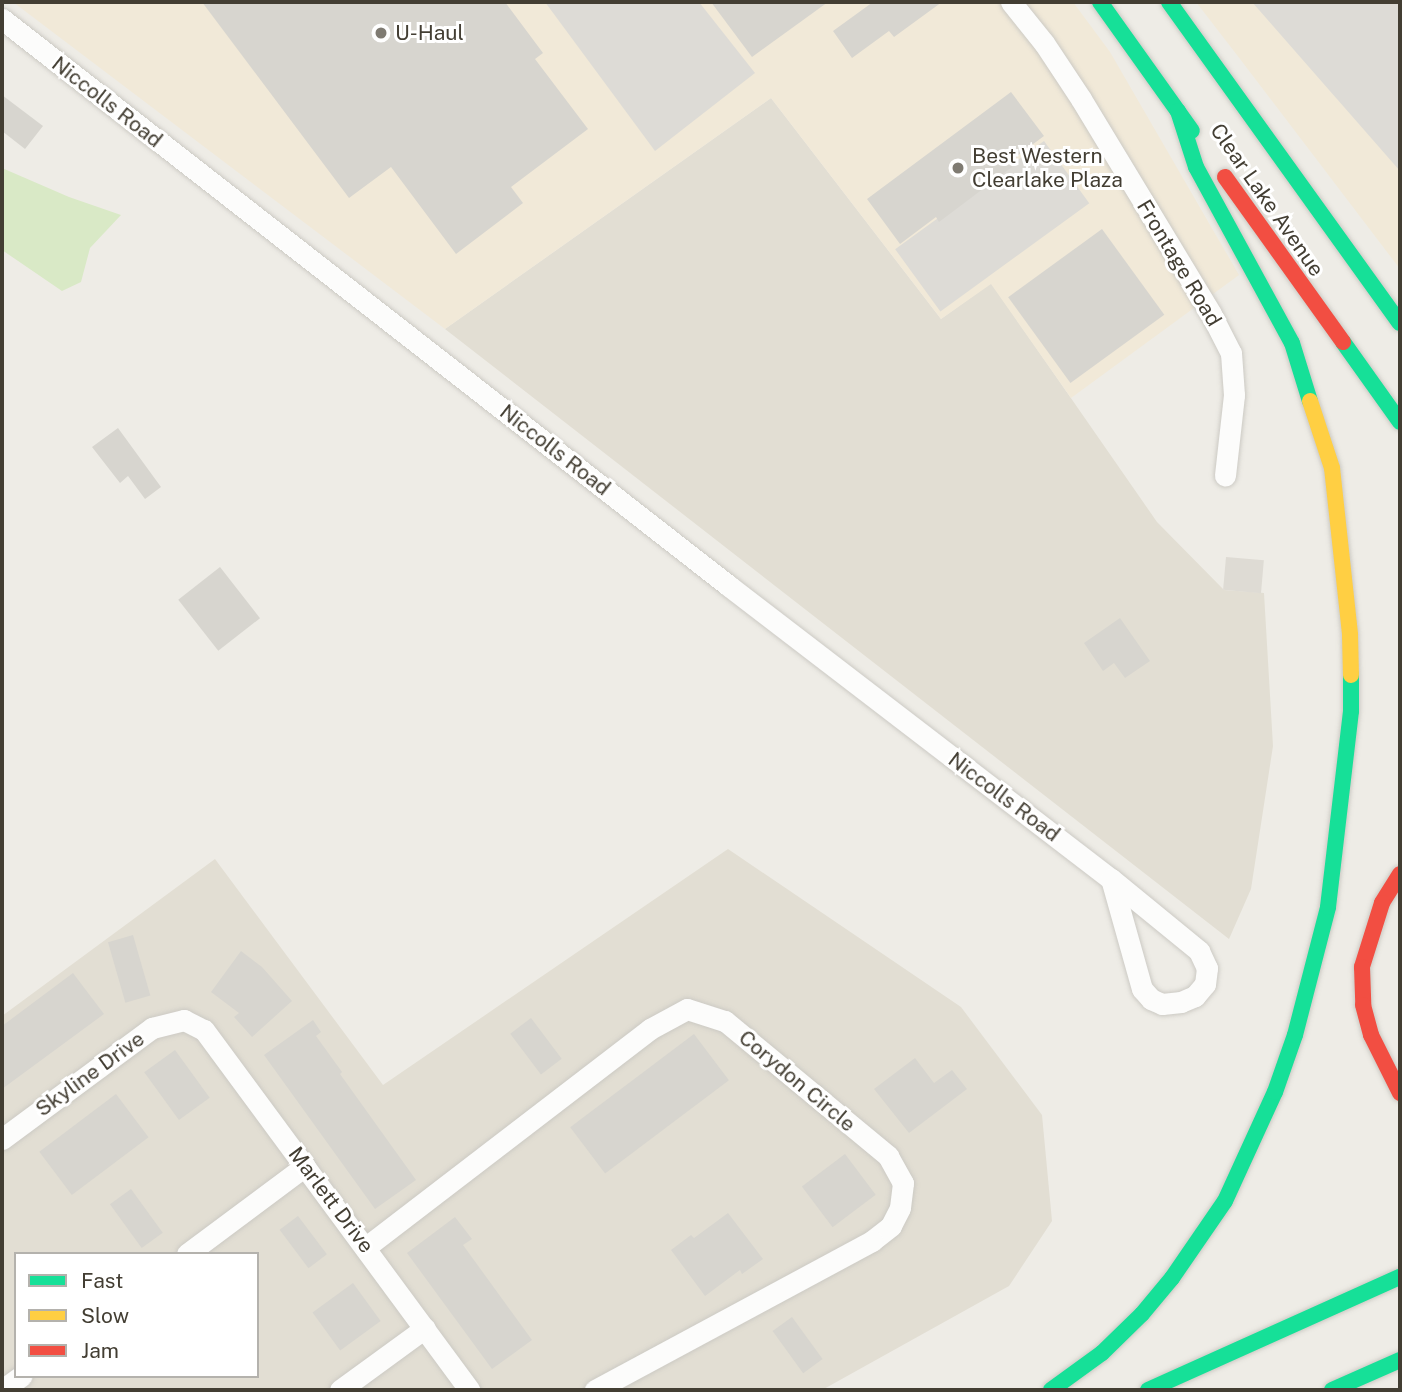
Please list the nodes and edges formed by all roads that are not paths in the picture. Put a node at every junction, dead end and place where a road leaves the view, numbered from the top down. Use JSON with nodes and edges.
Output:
{"nodes":[{"id":1,"x":1011,"y":2,"type":"edge"},
{"id":2,"x":1100,"y":2,"type":"edge"},
{"id":3,"x":1169,"y":2,"type":"edge"},
{"id":4,"x":2,"y":19,"type":"edge"},
{"id":5,"x":1178,"y":111,"type":"junction"},
{"id":6,"x":1377,"y":289,"type":"junction"},
{"id":7,"x":1400,"y":315,"type":"edge"},
{"id":8,"x":1400,"y":323,"type":"edge"},
{"id":9,"x":1400,"y":422,"type":"edge"},
{"id":10,"x":1225,"y":475,"type":"dead end"},
{"id":11,"x":1400,"y":874,"type":"edge"},
{"id":12,"x":1111,"y":879,"type":"junction"},
{"id":13,"x":184,"y":1020,"type":"joint"},
{"id":14,"x":1400,"y":1093,"type":"edge"},
{"id":15,"x":2,"y":1139,"type":"edge"},
{"id":16,"x":305,"y":1166,"type":"junction"},
{"id":17,"x":366,"y":1247,"type":"junction"},
{"id":18,"x":190,"y":1252,"type":"edge"},
{"id":19,"x":1400,"y":1277,"type":"edge"},
{"id":20,"x":425,"y":1328,"type":"junction"},
{"id":21,"x":1400,"y":1360,"type":"edge"},
{"id":22,"x":18,"y":1378,"type":"edge"},
{"id":23,"x":2,"y":1390,"type":"edge"},
{"id":24,"x":340,"y":1390,"type":"edge"},
{"id":25,"x":470,"y":1390,"type":"edge"},
{"id":26,"x":595,"y":1390,"type":"edge"},
{"id":27,"x":1051,"y":1390,"type":"edge"},
{"id":28,"x":1148,"y":1390,"type":"edge"},
{"id":29,"x":1332,"y":1390,"type":"edge"}],
"edges":[{"from":1,"to":10,"type":"street","name":"Frontage Road"},
{"from":2,"to":5,"type":"highway","name":"Clear Lake Avenue"},
{"from":3,"to":6,"type":"highway","name":"Clear Lake Avenue"},
{"from":4,"to":12,"type":"street","name":"Niccolls Road"},
{"from":5,"to":9,"type":"highway","name":"Clear Lake Avenue"},
{"from":5,"to":27,"type":"highway"},
{"from":6,"to":7,"type":"highway"},
{"from":6,"to":8,"type":"highway","name":"Clear Lake Avenue"},
{"from":11,"to":14,"type":"highway"},
{"from":12,"to":12,"type":"street","name":"Niccolls Road"},
{"from":13,"to":15,"type":"street","name":"Skyline Drive"},
{"from":13,"to":16,"type":"street","name":"Marlett Drive"},
{"from":16,"to":17,"type":"street","name":"Marlett Drive"},
{"from":16,"to":18,"type":"street"},
{"from":17,"to":20,"type":"street","name":"Marlett Drive"},
{"from":17,"to":26,"type":"street","name":"Corydon Circle"},
{"from":19,"to":28,"type":"highway"},
{"from":20,"to":24,"type":"street"},
{"from":20,"to":25,"type":"street","name":"Marlett Drive"},
{"from":21,"to":29,"type":"highway"},
{"from":22,"to":23,"type":"street"}]}
